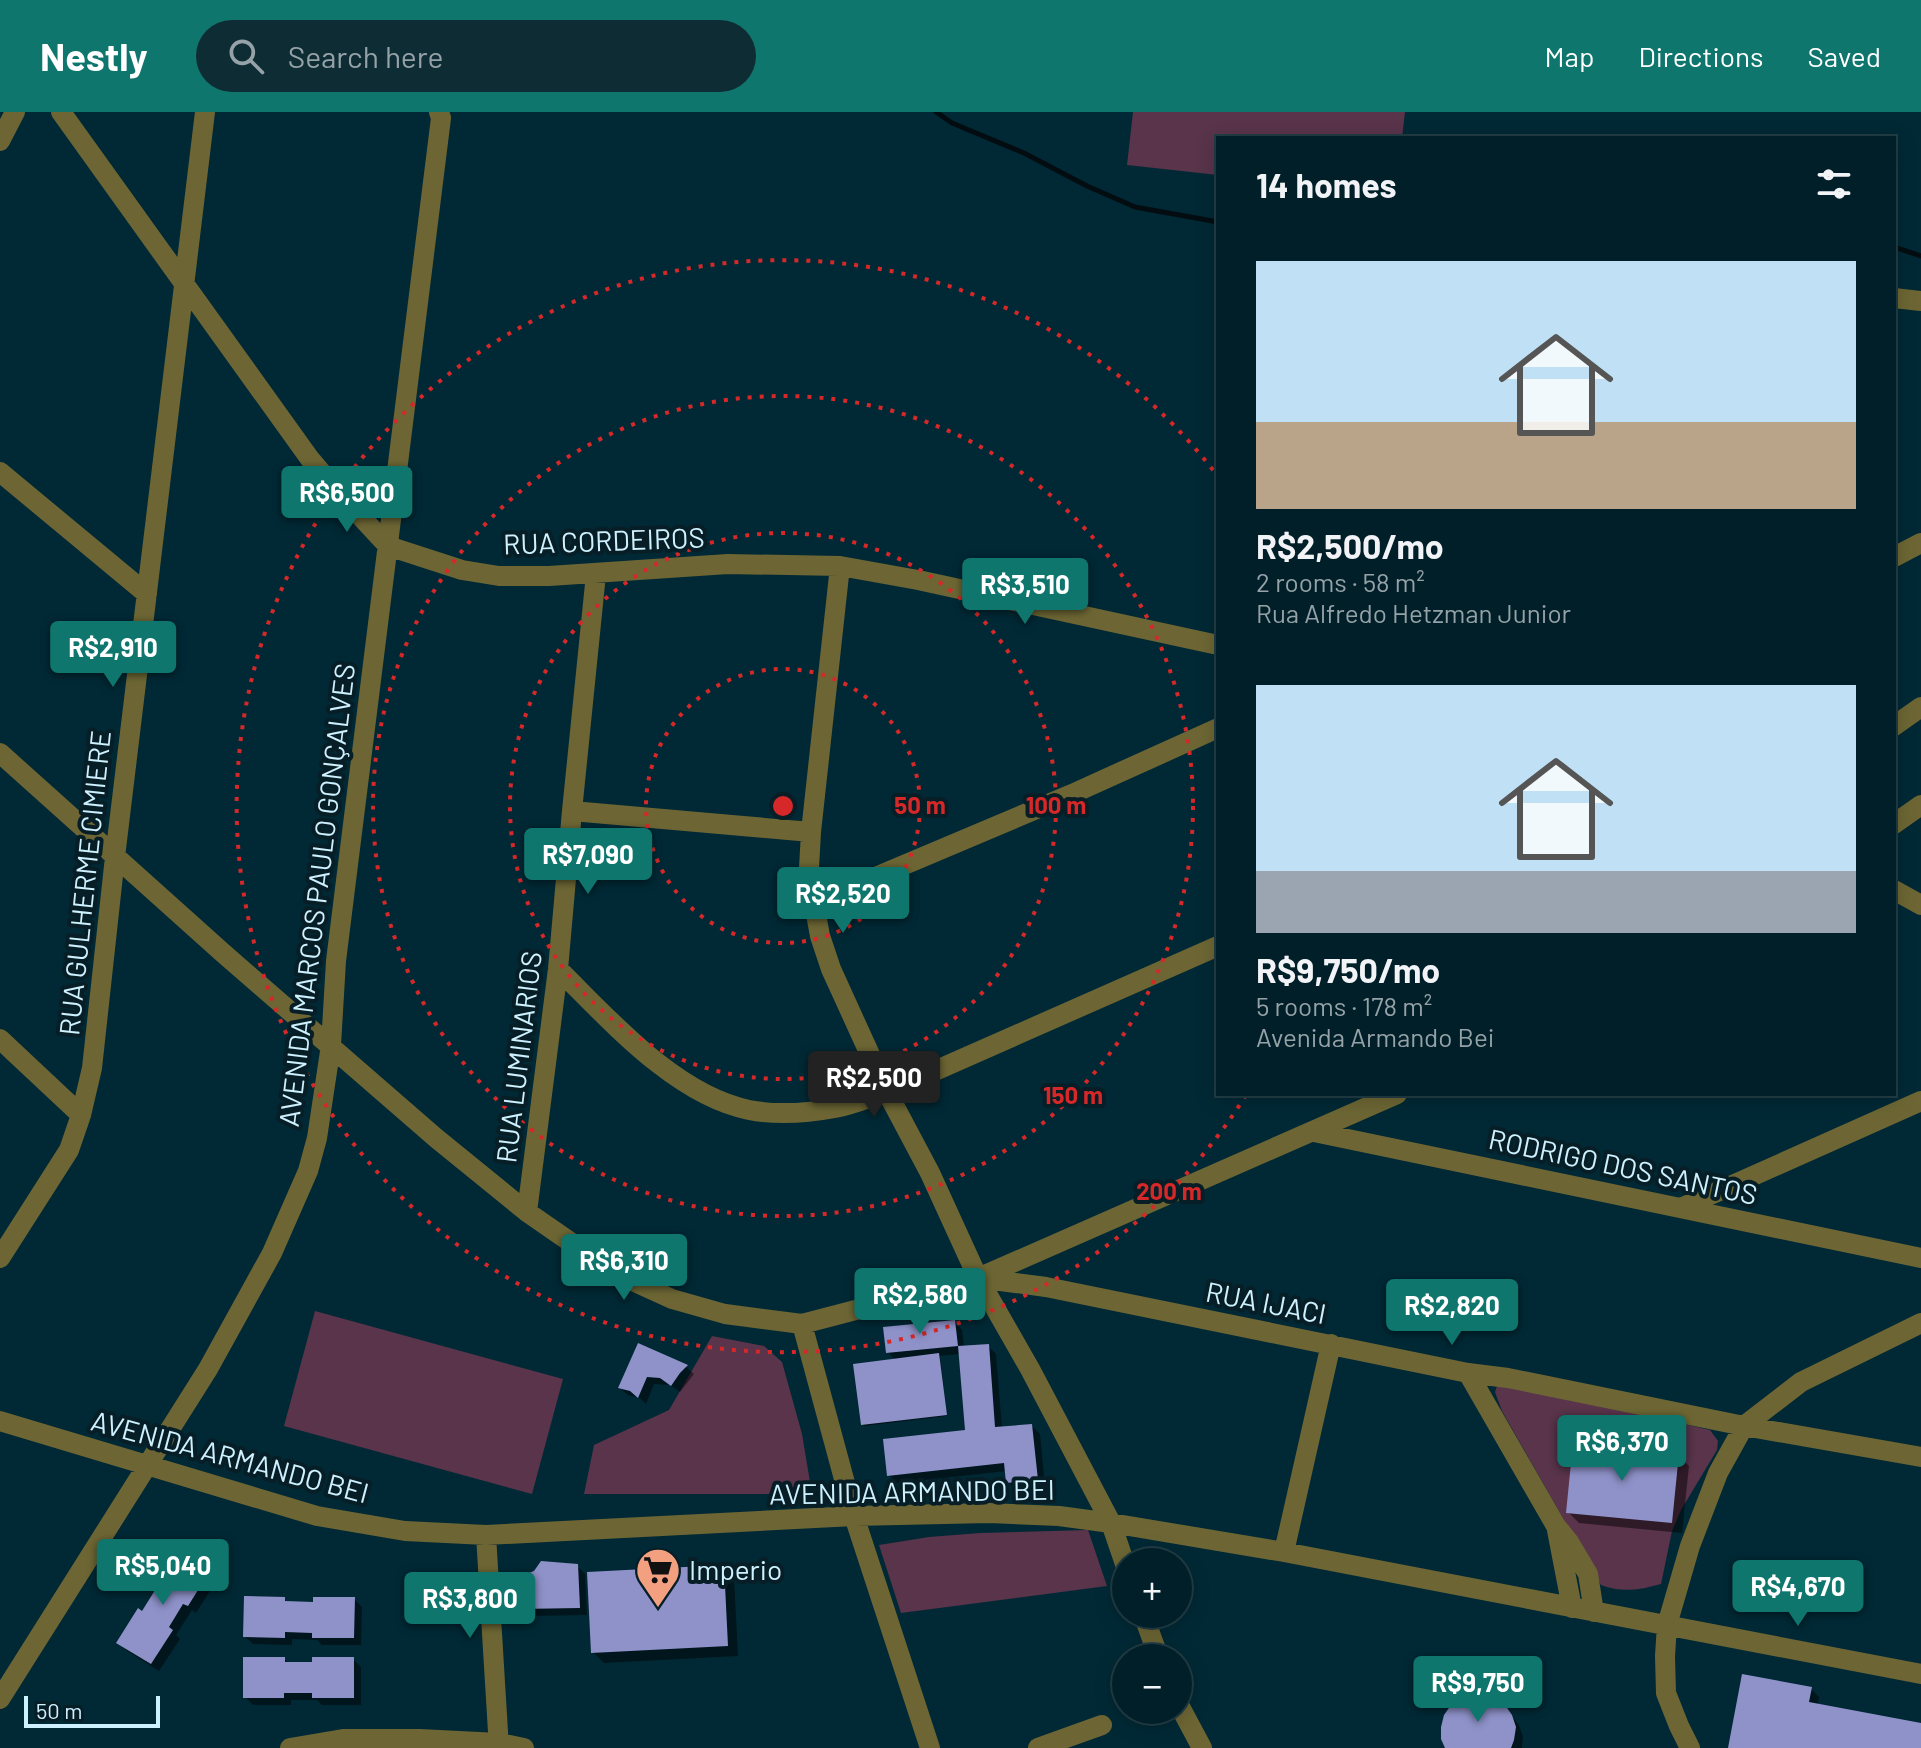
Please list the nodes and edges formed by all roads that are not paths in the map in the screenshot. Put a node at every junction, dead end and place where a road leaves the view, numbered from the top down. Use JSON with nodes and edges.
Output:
{"nodes":[{"id":1,"x":15,"y":112,"type":"edge"},
{"id":2,"x":61,"y":112,"type":"edge"},
{"id":3,"x":205,"y":112,"type":"edge"},
{"id":4,"x":439,"y":112,"type":"edge"},
{"id":5,"x":0,"y":141,"type":"edge"},
{"id":6,"x":185,"y":287,"type":"junction"},
{"id":7,"x":1896,"y":298,"type":"edge"},
{"id":8,"x":1921,"y":301,"type":"edge"},
{"id":9,"x":0,"y":472,"type":"edge"},
{"id":10,"x":1921,"y":543,"type":"edge"},
{"id":11,"x":388,"y":546,"type":"junction"},
{"id":12,"x":1896,"y":556,"type":"edge"},
{"id":13,"x":840,"y":566,"type":"junction"},
{"id":14,"x":596,"y":574,"type":"junction"},
{"id":15,"x":147,"y":594,"type":"junction"},
{"id":16,"x":1216,"y":645,"type":"edge"},
{"id":17,"x":1921,"y":707,"type":"edge"},
{"id":18,"x":1896,"y":725,"type":"edge"},
{"id":19,"x":1216,"y":729,"type":"edge"},
{"id":20,"x":0,"y":753,"type":"edge"},
{"id":21,"x":1921,"y":805,"type":"edge"},
{"id":22,"x":572,"y":811,"type":"junction"},
{"id":23,"x":1896,"y":823,"type":"edge"},
{"id":24,"x":811,"y":832,"type":"junction"},
{"id":25,"x":115,"y":857,"type":"junction"},
{"id":26,"x":1896,"y":891,"type":"edge"},
{"id":27,"x":814,"y":903,"type":"junction"},
{"id":28,"x":1921,"y":905,"type":"edge"},
{"id":29,"x":1216,"y":947,"type":"edge"},
{"id":30,"x":558,"y":969,"type":"junction"},
{"id":31,"x":0,"y":1039,"type":"edge"},
{"id":32,"x":331,"y":1045,"type":"junction"},
{"id":33,"x":887,"y":1092,"type":"junction"},
{"id":34,"x":1393,"y":1096,"type":"edge"},
{"id":35,"x":1921,"y":1101,"type":"edge"},
{"id":36,"x":81,"y":1115,"type":"junction"},
{"id":37,"x":1314,"y":1132,"type":"junction"},
{"id":38,"x":1681,"y":1208,"type":"junction"},
{"id":39,"x":527,"y":1212,"type":"junction"},
{"id":40,"x":2,"y":1249,"type":"edge"},
{"id":41,"x":1921,"y":1258,"type":"edge"},
{"id":42,"x":978,"y":1278,"type":"junction"},
{"id":43,"x":1921,"y":1323,"type":"edge"},
{"id":44,"x":802,"y":1324,"type":"junction"},
{"id":45,"x":1331,"y":1344,"type":"junction"},
{"id":46,"x":1468,"y":1373,"type":"junction"},
{"id":47,"x":0,"y":1421,"type":"edge"},
{"id":48,"x":1744,"y":1426,"type":"junction"},
{"id":49,"x":1921,"y":1457,"type":"edge"},
{"id":50,"x":147,"y":1464,"type":"junction"},
{"id":51,"x":854,"y":1516,"type":"junction"},
{"id":52,"x":1111,"y":1523,"type":"junction"},
{"id":53,"x":1556,"y":1526,"type":"junction"},
{"id":54,"x":486,"y":1535,"type":"junction"},
{"id":55,"x":1120,"y":1548,"type":"edge"},
{"id":56,"x":1284,"y":1552,"type":"junction"},
{"id":57,"x":1572,"y":1608,"type":"junction"},
{"id":58,"x":1594,"y":1612,"type":"junction"},
{"id":59,"x":1667,"y":1625,"type":"junction"},
{"id":60,"x":1921,"y":1674,"type":"edge"},
{"id":61,"x":0,"y":1699,"type":"edge"},
{"id":62,"x":1192,"y":1724,"type":"edge"},
{"id":63,"x":1102,"y":1725,"type":"dead end"},
{"id":64,"x":499,"y":1745,"type":"edge"},
{"id":65,"x":1208,"y":1747,"type":"edge"},
{"id":66,"x":290,"y":1748,"type":"edge"},
{"id":67,"x":524,"y":1748,"type":"edge"},
{"id":68,"x":930,"y":1748,"type":"edge"},
{"id":69,"x":1038,"y":1748,"type":"edge"},
{"id":70,"x":1690,"y":1748,"type":"edge"}],
"edges":[{"from":1,"to":5,"type":"street"},
{"from":2,"to":6,"type":"street","name":"RUA CORDEIROS"},
{"from":3,"to":6,"type":"street","name":"RUA GULHERME CIMIERE"},
{"from":4,"to":11,"type":"street","name":"AVENIDA MARCOS PAULO GONÇALVES"},
{"from":6,"to":11,"type":"street","name":"RUA CORDEIROS"},
{"from":6,"to":15,"type":"street","name":"RUA GULHERME CIMIERE"},
{"from":7,"to":8,"type":"street"},
{"from":9,"to":15,"type":"street"},
{"from":10,"to":12,"type":"street"},
{"from":11,"to":14,"type":"street","name":"RUA CORDEIROS"},
{"from":11,"to":32,"type":"street","name":"AVENIDA MARCOS PAULO GONÇALVES"},
{"from":13,"to":14,"type":"street","name":"RUA CORDEIROS"},
{"from":13,"to":16,"type":"street","name":"RUA CORDEIROS"},
{"from":13,"to":24,"type":"street"},
{"from":14,"to":22,"type":"street","name":"RUA LUMINARIOS"},
{"from":15,"to":25,"type":"street","name":"RUA GULHERME CIMIERE"},
{"from":17,"to":18,"type":"street"},
{"from":19,"to":27,"type":"street"},
{"from":20,"to":25,"type":"street"},
{"from":21,"to":23,"type":"street"},
{"from":22,"to":24,"type":"street"},
{"from":22,"to":30,"type":"street","name":"RUA LUMINARIOS"},
{"from":24,"to":27,"type":"street"},
{"from":25,"to":32,"type":"street"},
{"from":25,"to":36,"type":"street","name":"RUA GULHERME CIMIERE"},
{"from":26,"to":28,"type":"street"},
{"from":27,"to":33,"type":"street"},
{"from":29,"to":33,"type":"street"},
{"from":30,"to":33,"type":"street"},
{"from":30,"to":39,"type":"street","name":"RUA LUMINARIOS"},
{"from":31,"to":36,"type":"street"},
{"from":32,"to":39,"type":"street"},
{"from":32,"to":50,"type":"street","name":"AVENIDA MARCOS PAULO GONÇALVES"},
{"from":33,"to":42,"type":"street"},
{"from":34,"to":37,"type":"street"},
{"from":35,"to":38,"type":"street"},
{"from":36,"to":40,"type":"street","name":"RUA GULHERME CIMIERE"},
{"from":37,"to":38,"type":"street","name":"RODRIGO DOS SANTOS"},
{"from":37,"to":42,"type":"street"},
{"from":38,"to":41,"type":"street","name":"RODRIGO DOS SANTOS"},
{"from":39,"to":44,"type":"street"},
{"from":42,"to":44,"type":"street"},
{"from":42,"to":45,"type":"street","name":"RUA IJACI"},
{"from":42,"to":52,"type":"street"},
{"from":43,"to":48,"type":"street"},
{"from":44,"to":51,"type":"street"},
{"from":45,"to":46,"type":"street","name":"RUA IJACI"},
{"from":45,"to":56,"type":"street"},
{"from":46,"to":48,"type":"street","name":"RUA IJACI"},
{"from":46,"to":53,"type":"street"},
{"from":47,"to":50,"type":"street","name":"AVENIDA ARMANDO BEI"},
{"from":48,"to":49,"type":"street","name":"RUA IJACI"},
{"from":48,"to":59,"type":"street"},
{"from":50,"to":54,"type":"street","name":"AVENIDA ARMANDO BEI"},
{"from":50,"to":61,"type":"street","name":"AVENIDA MARCOS PAULO GONÇALVES"},
{"from":51,"to":52,"type":"street","name":"AVENIDA ARMANDO BEI"},
{"from":51,"to":54,"type":"street","name":"AVENIDA ARMANDO BEI"},
{"from":51,"to":68,"type":"street"},
{"from":52,"to":55,"type":"street"},
{"from":52,"to":56,"type":"street","name":"AVENIDA ARMANDO BEI"},
{"from":53,"to":57,"type":"street"},
{"from":53,"to":58,"type":"street"},
{"from":54,"to":64,"type":"street"},
{"from":56,"to":57,"type":"street","name":"AVENIDA ARMANDO BEI"},
{"from":57,"to":58,"type":"street","name":"AVENIDA ARMANDO BEI"},
{"from":58,"to":59,"type":"street","name":"AVENIDA ARMANDO BEI"},
{"from":59,"to":60,"type":"street","name":"AVENIDA ARMANDO BEI"},
{"from":59,"to":70,"type":"street"},
{"from":62,"to":65,"type":"street"},
{"from":63,"to":69,"type":"street"},
{"from":64,"to":66,"type":"street"},
{"from":64,"to":67,"type":"street"}]}
